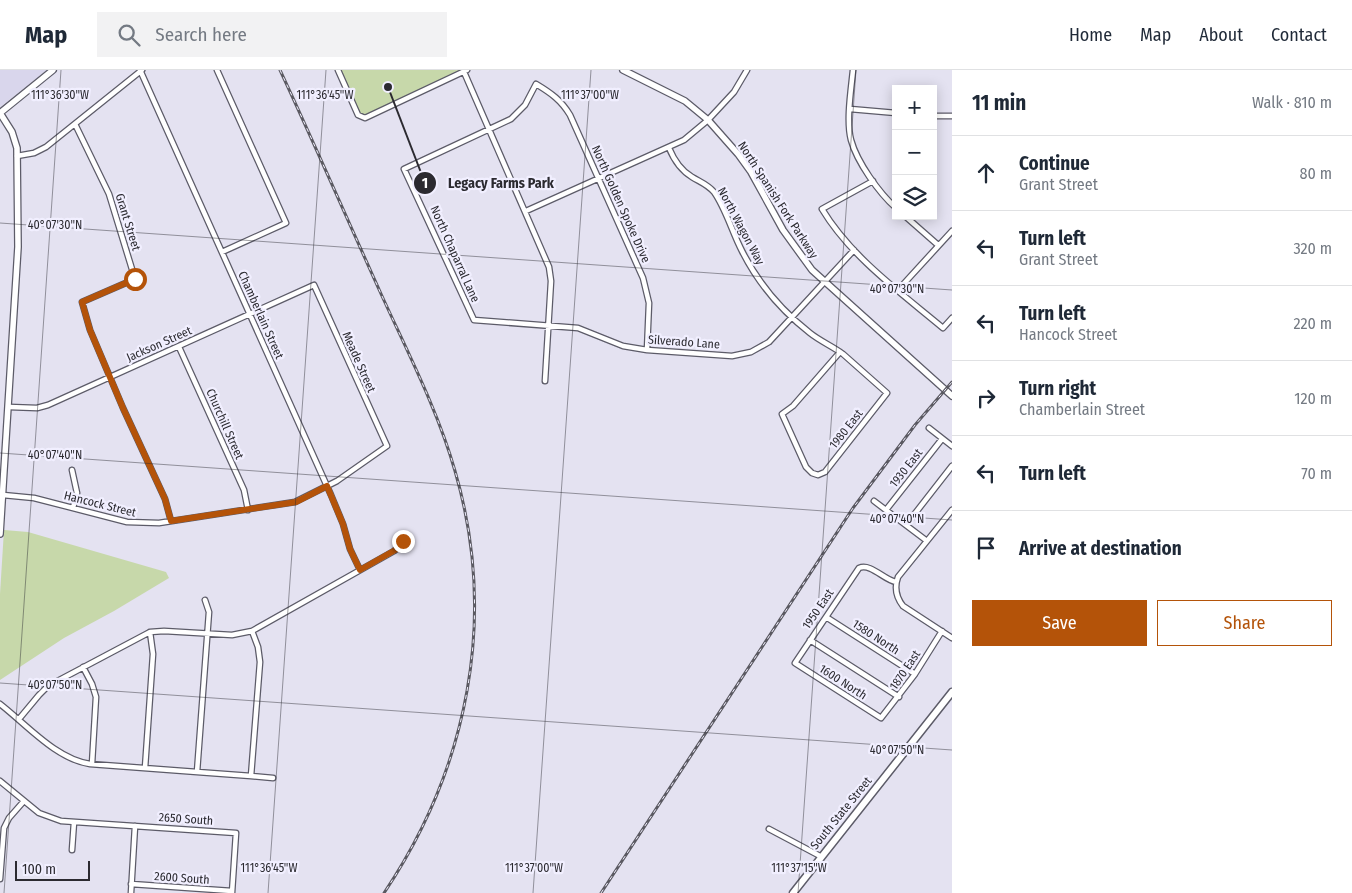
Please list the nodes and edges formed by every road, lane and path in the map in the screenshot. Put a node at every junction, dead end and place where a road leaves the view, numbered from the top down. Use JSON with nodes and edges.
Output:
{"nodes":[{"id":1,"x":53,"y":70,"type":"edge"},
{"id":2,"x":141,"y":70,"type":"edge"},
{"id":3,"x":217,"y":70,"type":"edge"},
{"id":4,"x":338,"y":70,"type":"edge"},
{"id":5,"x":622,"y":70,"type":"edge"},
{"id":6,"x":747,"y":70,"type":"edge"},
{"id":7,"x":853,"y":70,"type":"edge"},
{"id":8,"x":466,"y":71,"type":"edge"},
{"id":9,"x":850,"y":109,"type":"junction"},
{"id":10,"x":0,"y":113,"type":"edge"},
{"id":11,"x":892,"y":113,"type":"edge"},
{"id":12,"x":937,"y":116,"type":"edge"},
{"id":13,"x":952,"y":116,"type":"edge"},
{"id":14,"x":708,"y":120,"type":"junction"},
{"id":15,"x":75,"y":124,"type":"junction"},
{"id":16,"x":489,"y":130,"type":"junction"},
{"id":17,"x":668,"y":148,"type":"junction"},
{"id":18,"x":17,"y":156,"type":"junction"},
{"id":19,"x":599,"y":179,"type":"junction"},
{"id":20,"x":873,"y":181,"type":"junction"},
{"id":21,"x":892,"y":205,"type":"edge"},
{"id":22,"x":526,"y":211,"type":"junction"},
{"id":23,"x":909,"y":220,"type":"edge"},
{"id":24,"x":952,"y":230,"type":"edge"},
{"id":25,"x":938,"y":246,"type":"junction"},
{"id":26,"x":854,"y":250,"type":"junction"},
{"id":27,"x":222,"y":252,"type":"junction"},
{"id":28,"x":825,"y":282,"type":"junction"},
{"id":29,"x":314,"y":285,"type":"joint"},
{"id":30,"x":898,"y":290,"type":"junction"},
{"id":31,"x":250,"y":314,"type":"junction"},
{"id":32,"x":793,"y":317,"type":"junction"},
{"id":33,"x":952,"y":318,"type":"edge"},
{"id":34,"x":474,"y":320,"type":"joint"},
{"id":35,"x":548,"y":325,"type":"junction"},
{"id":36,"x":179,"y":347,"type":"junction"},
{"id":37,"x":647,"y":350,"type":"junction"},
{"id":38,"x":840,"y":352,"type":"junction"},
{"id":39,"x":110,"y":377,"type":"junction"},
{"id":40,"x":545,"y":381,"type":"dead end"},
{"id":41,"x":887,"y":393,"type":"joint"},
{"id":42,"x":952,"y":396,"type":"edge"},
{"id":43,"x":9,"y":407,"type":"junction"},
{"id":44,"x":929,"y":428,"type":"dead end"},
{"id":45,"x":942,"y":438,"type":"junction"},
{"id":46,"x":387,"y":446,"type":"joint"},
{"id":47,"x":952,"y":446,"type":"edge"},
{"id":48,"x":952,"y":466,"type":"edge"},
{"id":49,"x":72,"y":470,"type":"dead end"},
{"id":50,"x":327,"y":486,"type":"junction"},
{"id":51,"x":3,"y":495,"type":"junction"},
{"id":52,"x":874,"y":500,"type":"dead end"},
{"id":53,"x":73,"y":508,"type":"junction"},
{"id":54,"x":248,"y":510,"type":"junction"},
{"id":55,"x":886,"y":510,"type":"junction"},
{"id":56,"x":952,"y":510,"type":"edge"},
{"id":57,"x":171,"y":521,"type":"junction"},
{"id":58,"x":906,"y":525,"type":"junction"},
{"id":59,"x":0,"y":534,"type":"edge"},
{"id":60,"x":405,"y":535,"type":"dead end"},
{"id":61,"x":927,"y":541,"type":"junction"},
{"id":62,"x":360,"y":570,"type":"junction"},
{"id":63,"x":896,"y":582,"type":"junction"},
{"id":64,"x":205,"y":600,"type":"dead end"},
{"id":65,"x":826,"y":617,"type":"junction"},
{"id":66,"x":252,"y":631,"type":"junction"},
{"id":67,"x":942,"y":631,"type":"junction"},
{"id":68,"x":150,"y":632,"type":"junction"},
{"id":69,"x":207,"y":634,"type":"junction"},
{"id":70,"x":952,"y":638,"type":"edge"},
{"id":71,"x":810,"y":640,"type":"junction"},
{"id":72,"x":795,"y":663,"type":"joint"},
{"id":73,"x":83,"y":667,"type":"junction"},
{"id":74,"x":915,"y":674,"type":"junction"},
{"id":75,"x":952,"y":692,"type":"edge"},
{"id":76,"x":899,"y":696,"type":"junction"},
{"id":77,"x":0,"y":704,"type":"edge"},
{"id":78,"x":881,"y":718,"type":"joint"},
{"id":79,"x":19,"y":720,"type":"junction"},
{"id":80,"x":92,"y":764,"type":"junction"},
{"id":81,"x":145,"y":768,"type":"junction"},
{"id":82,"x":197,"y":772,"type":"junction"},
{"id":83,"x":251,"y":776,"type":"junction"},
{"id":84,"x":273,"y":778,"type":"dead end"},
{"id":85,"x":0,"y":781,"type":"edge"},
{"id":86,"x":24,"y":801,"type":"junction"},
{"id":87,"x":74,"y":822,"type":"junction"},
{"id":88,"x":135,"y":826,"type":"junction"},
{"id":89,"x":769,"y":829,"type":"dead end"},
{"id":90,"x":72,"y":850,"type":"dead end"},
{"id":91,"x":820,"y":856,"type":"junction"},
{"id":92,"x":0,"y":880,"type":"edge"},
{"id":93,"x":131,"y":884,"type":"junction"},
{"id":94,"x":232,"y":892,"type":"edge"},
{"id":95,"x":130,"y":893,"type":"edge"},
{"id":96,"x":792,"y":893,"type":"edge"}],
"edges":[{"from":1,"to":10,"type":"street"},
{"from":2,"to":15,"type":"street"},
{"from":2,"to":27,"type":"street","name":"Chamberlain Street"},
{"from":3,"to":27,"type":"street"},
{"from":4,"to":8,"type":"street"},
{"from":5,"to":14,"type":"street","name":"North Spanish Fork Parkway"},
{"from":6,"to":14,"type":"street"},
{"from":7,"to":9,"type":"street"},
{"from":8,"to":16,"type":"street"},
{"from":9,"to":11,"type":"street"},
{"from":9,"to":20,"type":"street"},
{"from":10,"to":18,"type":"street"},
{"from":12,"to":13,"type":"street"},
{"from":14,"to":17,"type":"street"},
{"from":14,"to":28,"type":"street","name":"North Spanish Fork Parkway"},
{"from":15,"to":18,"type":"street"},
{"from":15,"to":39,"type":"street","name":"Grant Street"},
{"from":16,"to":19,"type":"street","name":"North Golden Spoke Drive"},
{"from":16,"to":22,"type":"street"},
{"from":16,"to":34,"type":"street","name":"North Chaparral Lane"},
{"from":17,"to":19,"type":"street"},
{"from":17,"to":32,"type":"street","name":"North Wagon Way"},
{"from":18,"to":43,"type":"street"},
{"from":19,"to":22,"type":"street"},
{"from":19,"to":37,"type":"street","name":"North Golden Spoke Drive"},
{"from":20,"to":21,"type":"street"},
{"from":20,"to":26,"type":"street"},
{"from":22,"to":35,"type":"street"},
{"from":23,"to":25,"type":"street"},
{"from":24,"to":25,"type":"street"},
{"from":25,"to":30,"type":"street"},
{"from":26,"to":28,"type":"street","name":"Silverado Lane"},
{"from":26,"to":30,"type":"street"},
{"from":27,"to":31,"type":"street","name":"Chamberlain Street"},
{"from":28,"to":32,"type":"street","name":"Silverado Lane"},
{"from":28,"to":42,"type":"street","name":"North Spanish Fork Parkway"},
{"from":29,"to":31,"type":"street","name":"Jackson Street"},
{"from":29,"to":46,"type":"street","name":"Meade Street"},
{"from":30,"to":33,"type":"street"},
{"from":31,"to":36,"type":"street","name":"Jackson Street"},
{"from":31,"to":50,"type":"street","name":"Chamberlain Street"},
{"from":32,"to":37,"type":"street","name":"Silverado Lane"},
{"from":32,"to":38,"type":"street","name":"North Wagon Way"},
{"from":34,"to":35,"type":"street","name":"Silverado Lane"},
{"from":35,"to":37,"type":"street","name":"Silverado Lane"},
{"from":35,"to":40,"type":"street"},
{"from":36,"to":39,"type":"street","name":"Jackson Street"},
{"from":36,"to":54,"type":"street","name":"Churchill Street"},
{"from":38,"to":41,"type":"street","name":"North Wagon Way"},
{"from":38,"to":41,"type":"street","name":"1980 East"},
{"from":39,"to":43,"type":"street","name":"Jackson Street"},
{"from":39,"to":57,"type":"street","name":"Grant Street"},
{"from":43,"to":51,"type":"street"},
{"from":44,"to":45,"type":"street"},
{"from":45,"to":47,"type":"street"},
{"from":45,"to":55,"type":"street","name":"1930 East"},
{"from":46,"to":50,"type":"street","name":"Hancock Street"},
{"from":48,"to":58,"type":"street"},
{"from":49,"to":53,"type":"street"},
{"from":50,"to":54,"type":"street","name":"Hancock Street"},
{"from":50,"to":62,"type":"street","name":"Chamberlain Street"},
{"from":51,"to":53,"type":"street","name":"Hancock Street"},
{"from":51,"to":59,"type":"street"},
{"from":52,"to":55,"type":"street"},
{"from":53,"to":57,"type":"street","name":"Hancock Street"},
{"from":54,"to":57,"type":"street","name":"Hancock Street"},
{"from":55,"to":58,"type":"street"},
{"from":56,"to":61,"type":"street"},
{"from":58,"to":61,"type":"street"},
{"from":60,"to":62,"type":"street"},
{"from":61,"to":63,"type":"street"},
{"from":62,"to":66,"type":"street"},
{"from":63,"to":65,"type":"street","name":"1950 East"},
{"from":63,"to":67,"type":"street"},
{"from":64,"to":69,"type":"street"},
{"from":65,"to":71,"type":"street","name":"1950 East"},
{"from":65,"to":74,"type":"street","name":"1580 North"},
{"from":66,"to":69,"type":"street"},
{"from":66,"to":83,"type":"street"},
{"from":67,"to":70,"type":"street"},
{"from":67,"to":74,"type":"street","name":"1870 East"},
{"from":68,"to":69,"type":"street"},
{"from":68,"to":73,"type":"street"},
{"from":68,"to":81,"type":"street"},
{"from":69,"to":82,"type":"street"},
{"from":71,"to":72,"type":"street","name":"1950 East"},
{"from":71,"to":76,"type":"street"},
{"from":72,"to":78,"type":"street","name":"1600 North"},
{"from":73,"to":79,"type":"street"},
{"from":73,"to":80,"type":"street"},
{"from":74,"to":76,"type":"street","name":"1870 East"},
{"from":75,"to":91,"type":"main road","name":"South State Street"},
{"from":76,"to":78,"type":"street","name":"1870 East"},
{"from":77,"to":79,"type":"street"},
{"from":79,"to":80,"type":"street"},
{"from":80,"to":81,"type":"street"},
{"from":81,"to":82,"type":"street"},
{"from":82,"to":83,"type":"street"},
{"from":83,"to":84,"type":"street"},
{"from":85,"to":86,"type":"street","name":"2650 South"},
{"from":86,"to":87,"type":"street","name":"2650 South"},
{"from":86,"to":92,"type":"street"},
{"from":87,"to":88,"type":"street","name":"2650 South"},
{"from":87,"to":90,"type":"street"},
{"from":88,"to":93,"type":"street"},
{"from":88,"to":94,"type":"street","name":"2650 South"},
{"from":89,"to":91,"type":"street"},
{"from":91,"to":96,"type":"main road","name":"South State Street"},
{"from":93,"to":94,"type":"street","name":"2600 South"},
{"from":93,"to":95,"type":"street"}]}
